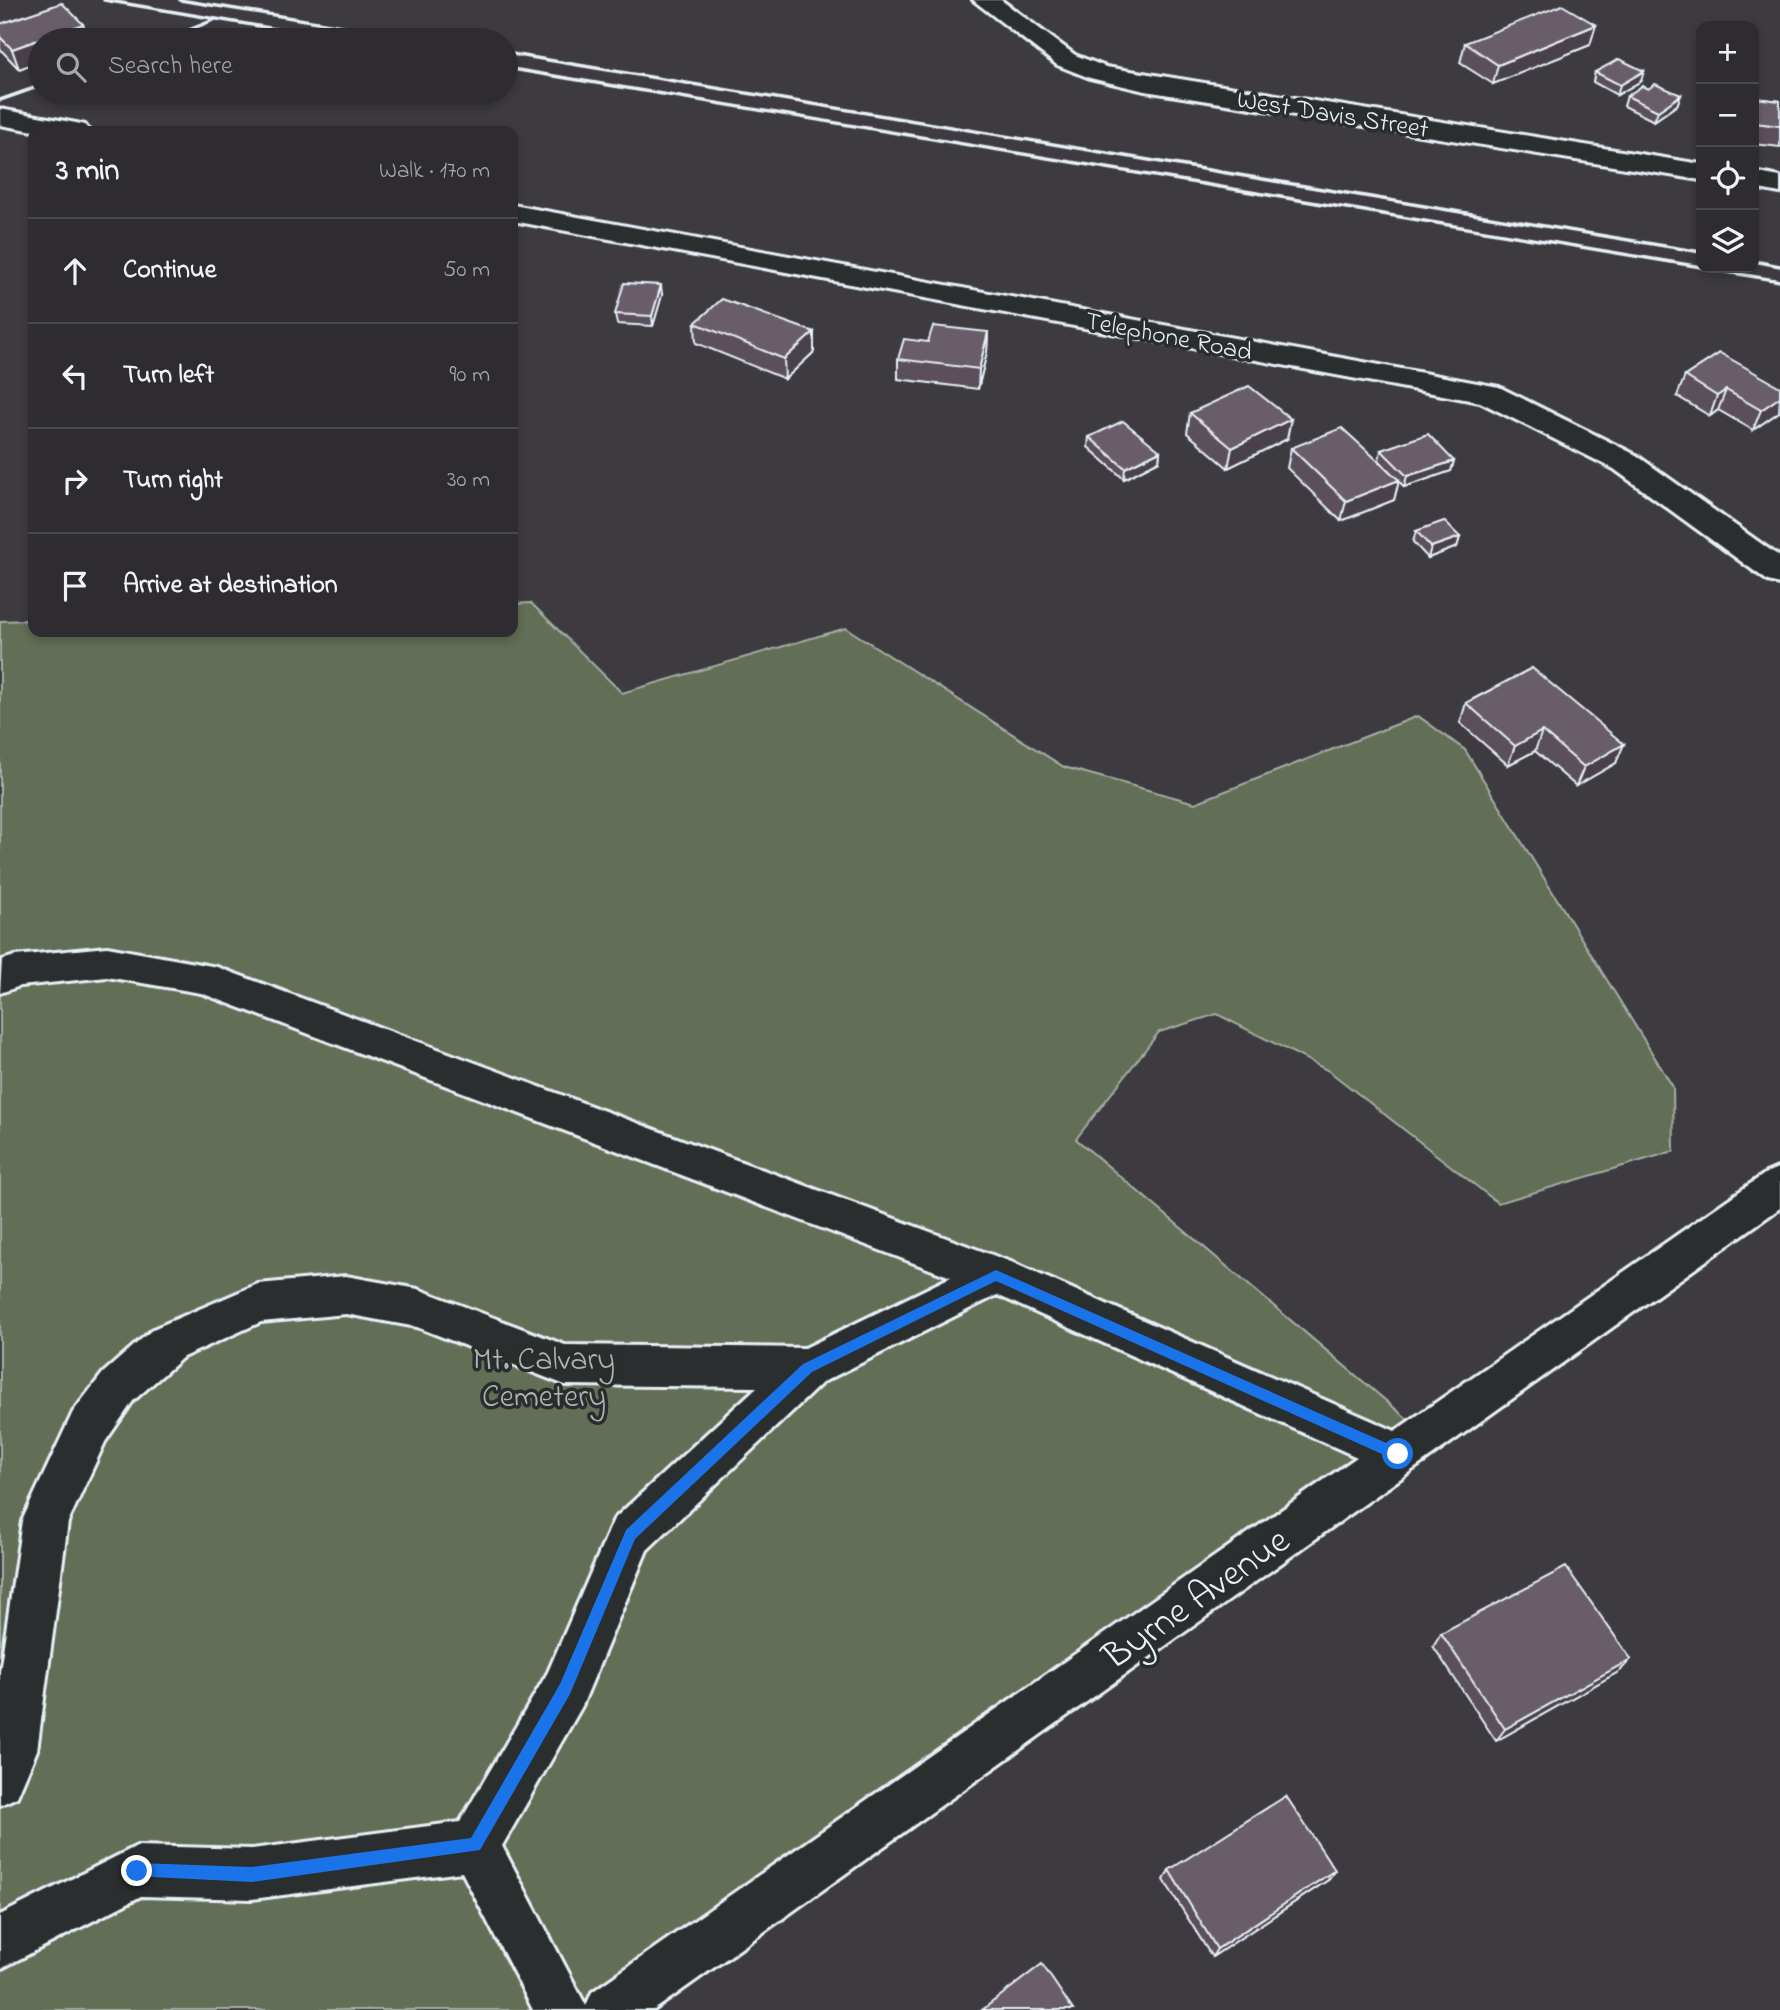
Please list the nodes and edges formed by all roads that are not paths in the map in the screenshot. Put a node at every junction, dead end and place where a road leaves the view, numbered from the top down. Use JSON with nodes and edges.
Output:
{"nodes":[{"id":1,"x":985,"y":0,"type":"edge"},
{"id":2,"x":0,"y":117,"type":"edge"},
{"id":3,"x":49,"y":126,"type":"edge"},
{"id":4,"x":1696,"y":171,"type":"edge"},
{"id":5,"x":1759,"y":181,"type":"edge"},
{"id":6,"x":1780,"y":185,"type":"edge"},
{"id":7,"x":518,"y":214,"type":"edge"},
{"id":8,"x":1780,"y":573,"type":"edge"},
{"id":9,"x":0,"y":978,"type":"edge"},
{"id":10,"x":1780,"y":1185,"type":"edge"},
{"id":11,"x":996,"y":1275,"type":"junction"},
{"id":12,"x":808,"y":1368,"type":"junction"},
{"id":13,"x":1398,"y":1454,"type":"junction"},
{"id":14,"x":0,"y":1780,"type":"edge"},
{"id":15,"x":475,"y":1845,"type":"junction"},
{"id":16,"x":0,"y":1943,"type":"edge"},
{"id":17,"x":561,"y":2010,"type":"edge"},
{"id":18,"x":610,"y":2010,"type":"edge"}],
"edges":[{"from":1,"to":4,"type":"street","name":"West Davis Street"},
{"from":2,"to":3,"type":"street"},
{"from":5,"to":6,"type":"street"},
{"from":7,"to":8,"type":"street","name":"Telephone Road"},
{"from":9,"to":11,"type":"street"},
{"from":10,"to":13,"type":"street","name":"Byrne Avenue"},
{"from":11,"to":12,"type":"street"},
{"from":11,"to":13,"type":"street"},
{"from":12,"to":14,"type":"street"},
{"from":12,"to":15,"type":"street"},
{"from":13,"to":18,"type":"street","name":"Byrne Avenue"},
{"from":15,"to":16,"type":"street"},
{"from":15,"to":17,"type":"street"}]}
